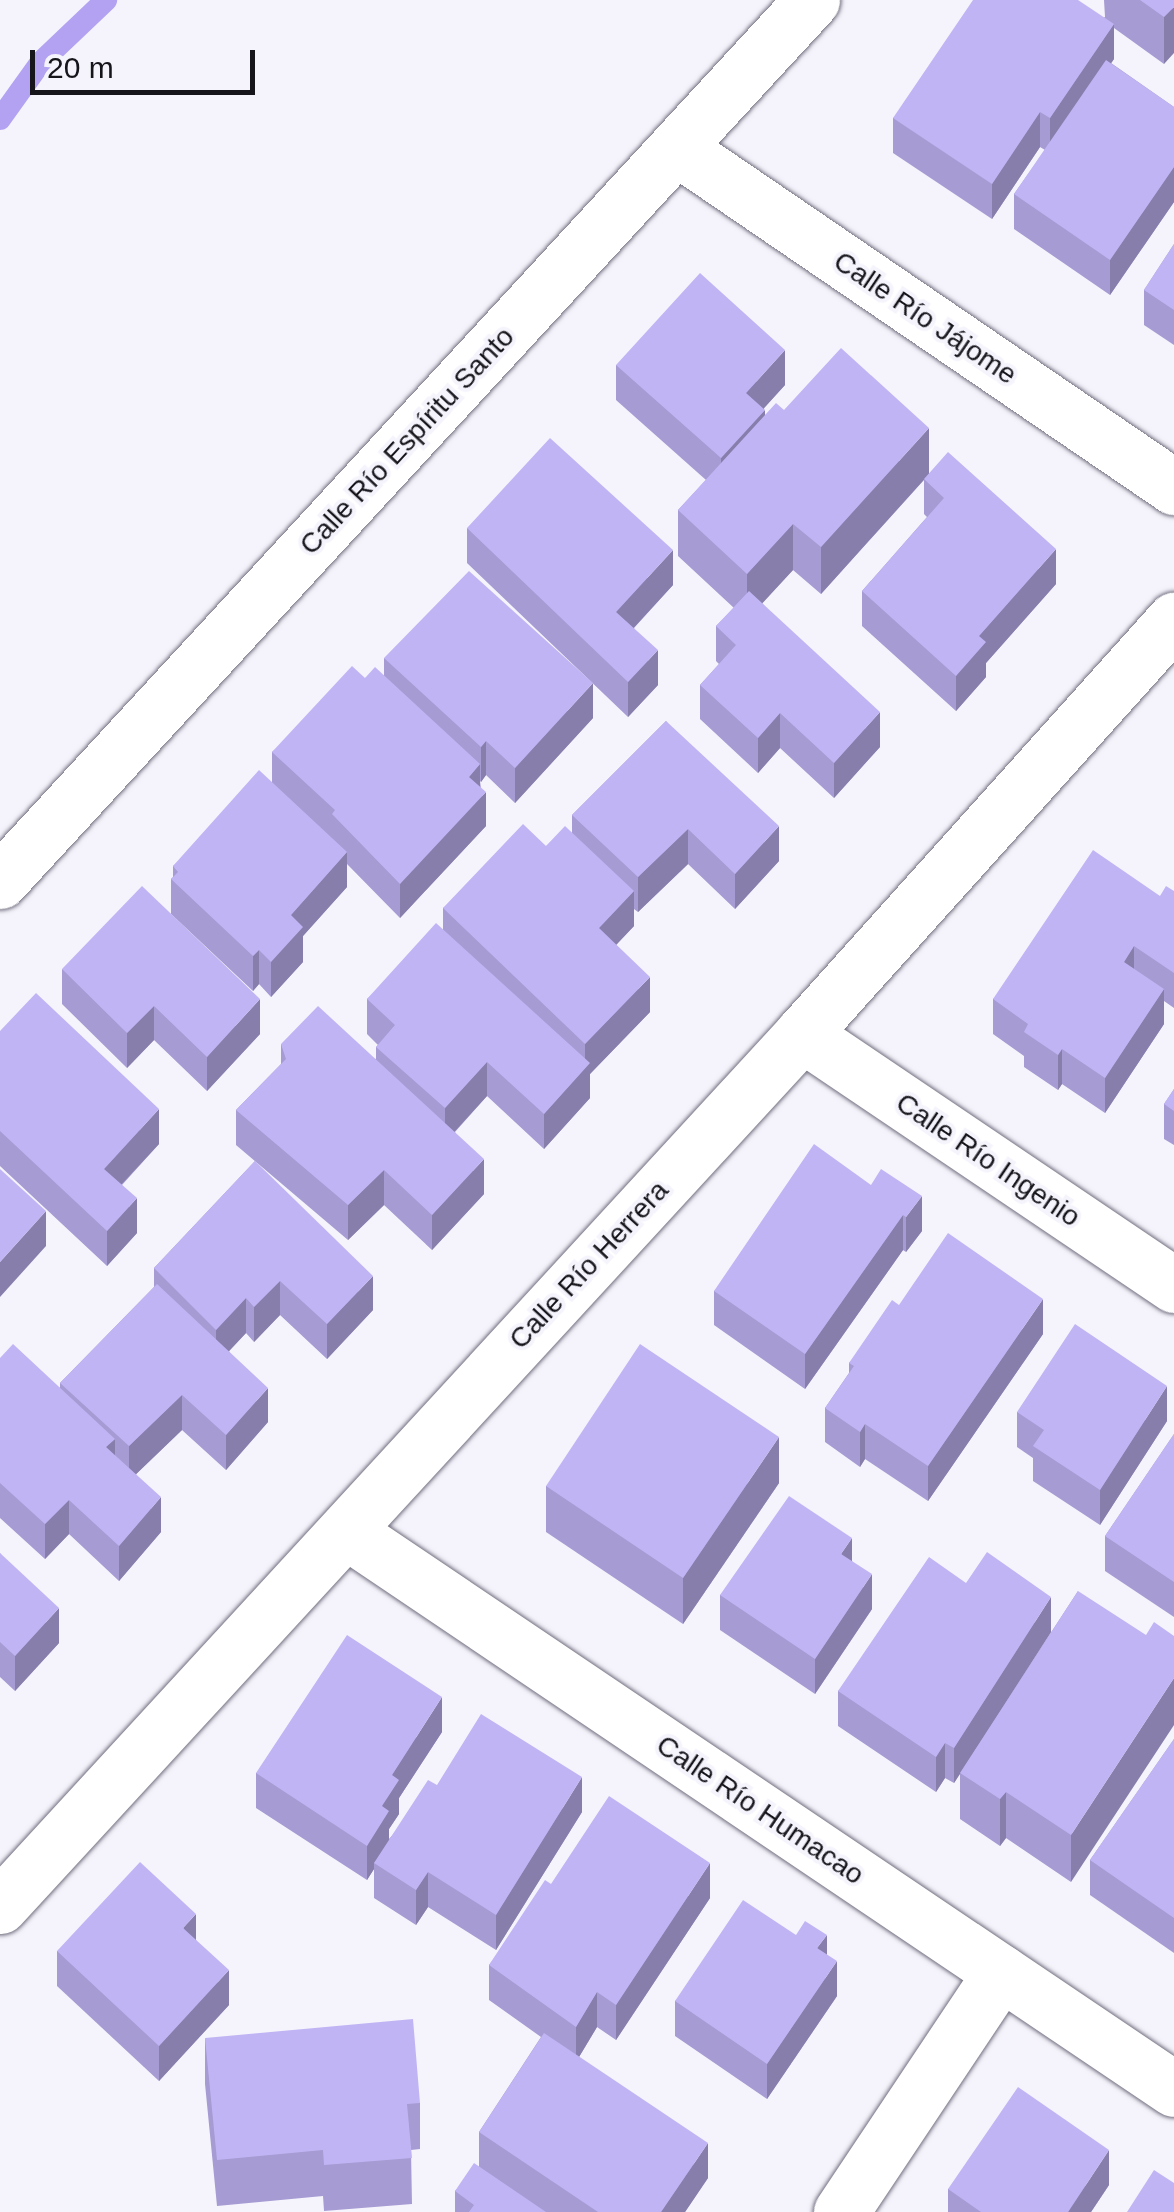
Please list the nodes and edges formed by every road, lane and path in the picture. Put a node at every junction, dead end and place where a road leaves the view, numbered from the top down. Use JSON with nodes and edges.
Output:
{"nodes":[{"id":1,"x":812,"y":0,"type":"edge"},
{"id":2,"x":677,"y":148,"type":"junction"},
{"id":3,"x":1174,"y":487,"type":"edge"},
{"id":4,"x":1174,"y":620,"type":"edge"},
{"id":5,"x":0,"y":881,"type":"edge"},
{"id":6,"x":802,"y":1034,"type":"junction"},
{"id":7,"x":1174,"y":1285,"type":"edge"},
{"id":8,"x":346,"y":1531,"type":"junction"},
{"id":9,"x":0,"y":1906,"type":"edge"},
{"id":10,"x":1001,"y":1972,"type":"junction"},
{"id":11,"x":1174,"y":2089,"type":"edge"},
{"id":12,"x":840,"y":2212,"type":"edge"}],
"edges":[{"from":1,"to":2,"type":"street","name":"Calle Río Espíritu Santo"},
{"from":2,"to":3,"type":"street","name":"Calle Río Jájome"},
{"from":2,"to":5,"type":"street","name":"Calle Río Espíritu Santo"},
{"from":4,"to":6,"type":"street","name":"Calle Río Herrera"},
{"from":6,"to":7,"type":"street","name":"Calle Río Ingenio"},
{"from":6,"to":8,"type":"street","name":"Calle Río Herrera"},
{"from":8,"to":9,"type":"street","name":"Calle Río Herrera"},
{"from":8,"to":10,"type":"street","name":"Calle Río Humacao"},
{"from":10,"to":11,"type":"street","name":"Calle Río Humacao"},
{"from":10,"to":12,"type":"street"}]}
